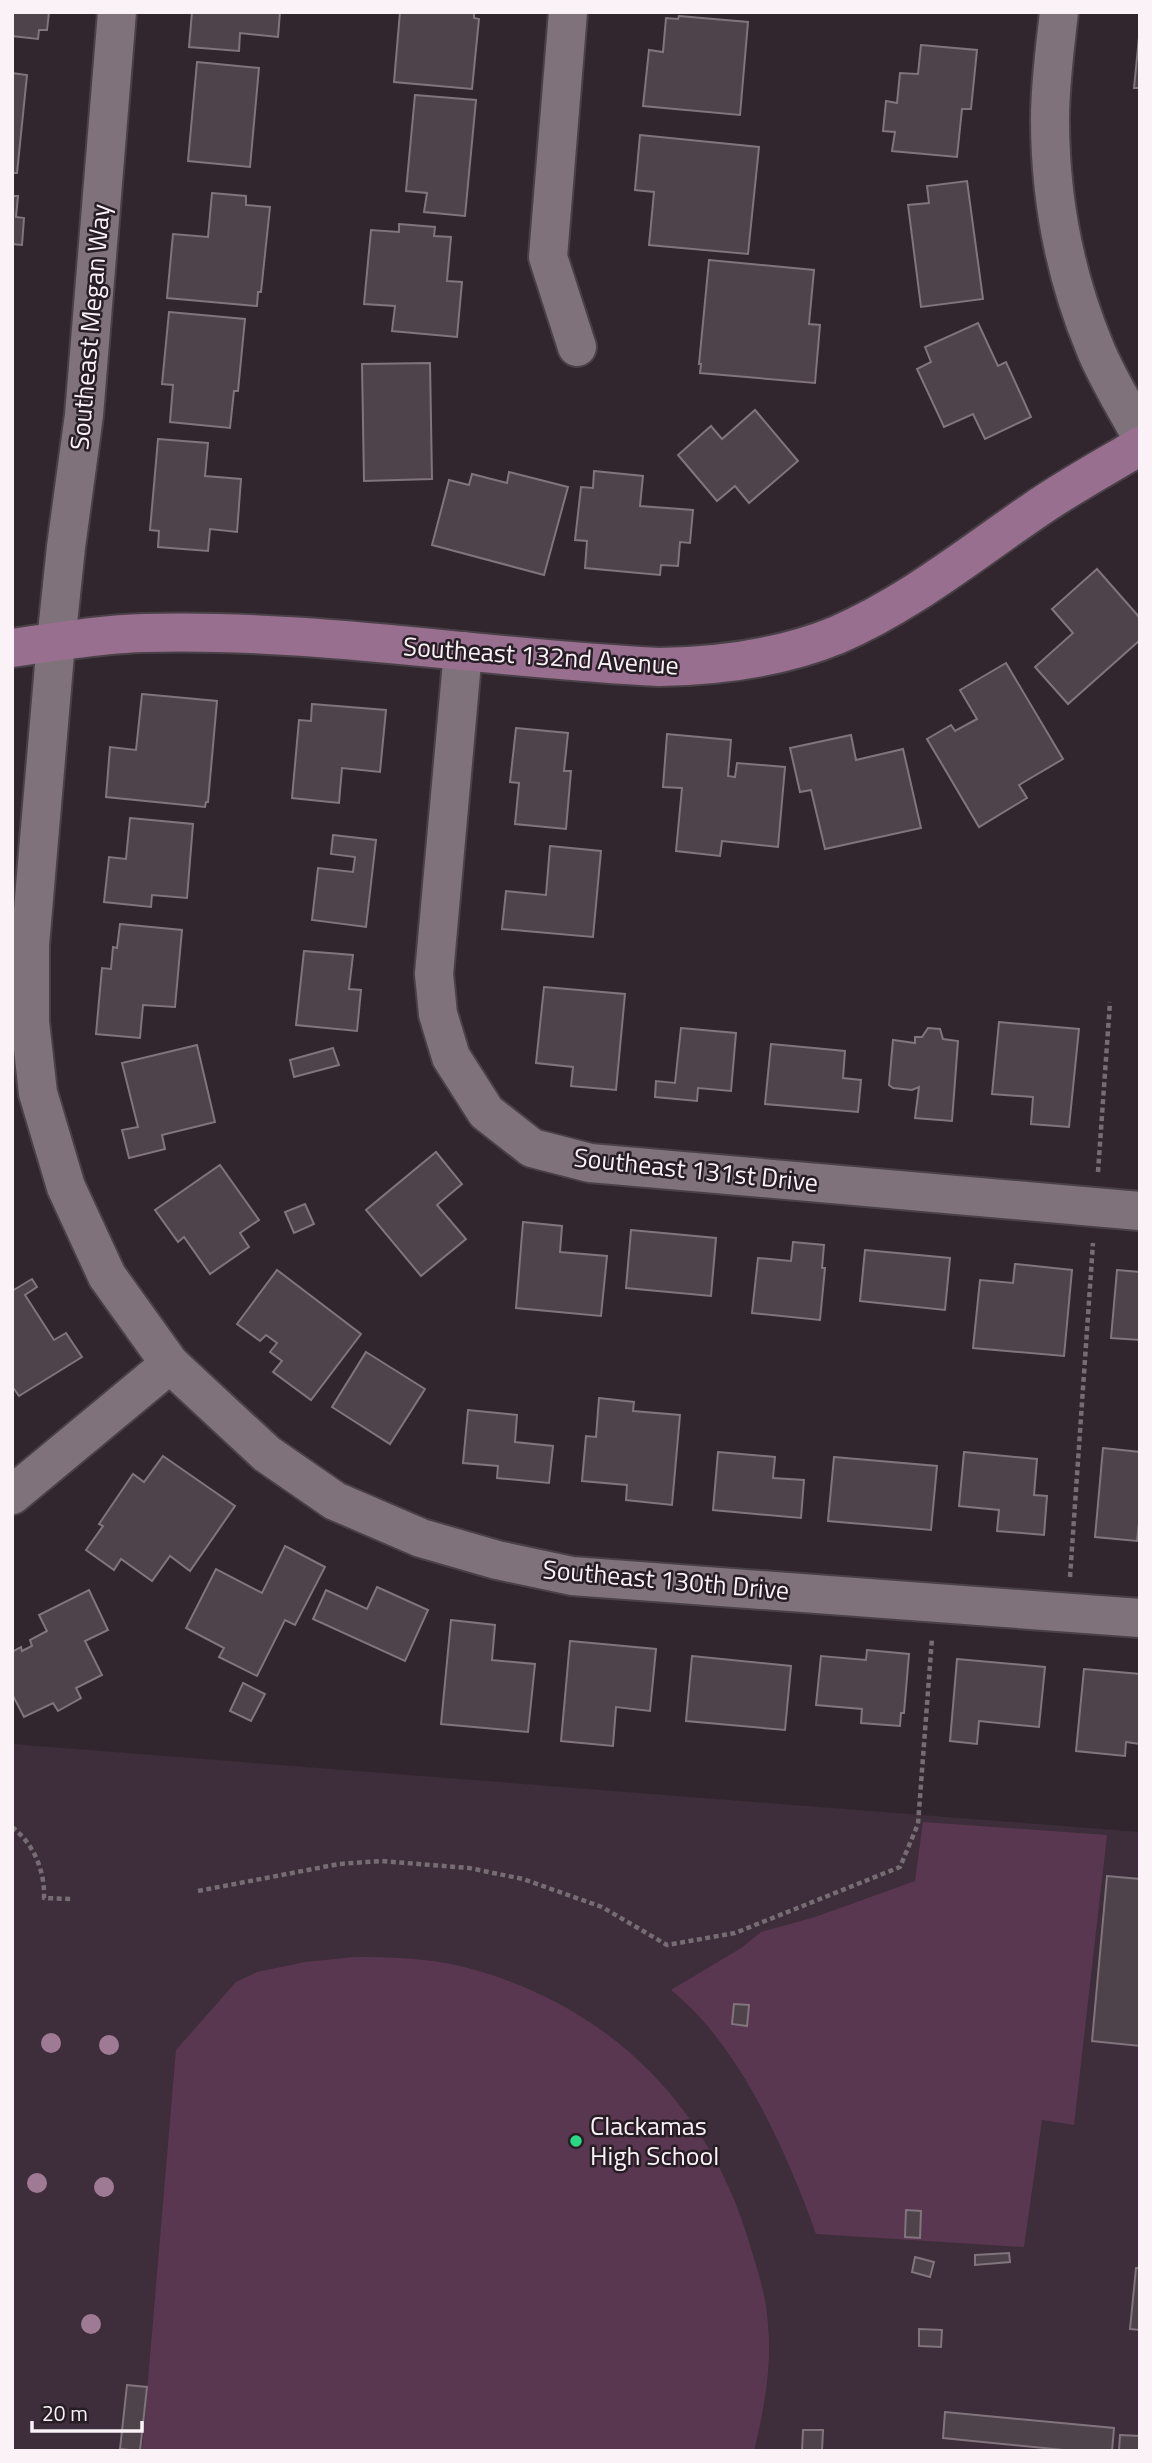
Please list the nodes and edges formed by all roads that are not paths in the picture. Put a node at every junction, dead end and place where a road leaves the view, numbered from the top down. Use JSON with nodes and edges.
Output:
{"nodes":[{"id":1,"x":117,"y":12,"type":"edge"},
{"id":2,"x":568,"y":12,"type":"edge"},
{"id":3,"x":1059,"y":12,"type":"edge"},
{"id":4,"x":577,"y":347,"type":"dead end"},
{"id":5,"x":1140,"y":434,"type":"edge"},
{"id":6,"x":1140,"y":446,"type":"edge"},
{"id":7,"x":56,"y":642,"type":"junction"},
{"id":8,"x":12,"y":648,"type":"edge"},
{"id":9,"x":463,"y":652,"type":"junction"},
{"id":10,"x":1140,"y":1211,"type":"edge"},
{"id":11,"x":170,"y":1364,"type":"junction"},
{"id":12,"x":12,"y":1495,"type":"edge"},
{"id":13,"x":1140,"y":1618,"type":"edge"}],
"edges":[{"from":1,"to":7,"type":"street","name":"Southeast Megan Way"},
{"from":2,"to":4,"type":"street"},
{"from":3,"to":5,"type":"street"},
{"from":6,"to":9,"type":"street","name":"Southeast 132nd Avenue"},
{"from":7,"to":8,"type":"street","name":"Southeast 132nd Avenue"},
{"from":7,"to":9,"type":"street","name":"Southeast 132nd Avenue"},
{"from":7,"to":11,"type":"street","name":"Southeast 130th Drive"},
{"from":9,"to":10,"type":"street","name":"Southeast 131st Drive"},
{"from":11,"to":12,"type":"street"},
{"from":11,"to":13,"type":"street","name":"Southeast 130th Drive"}]}
